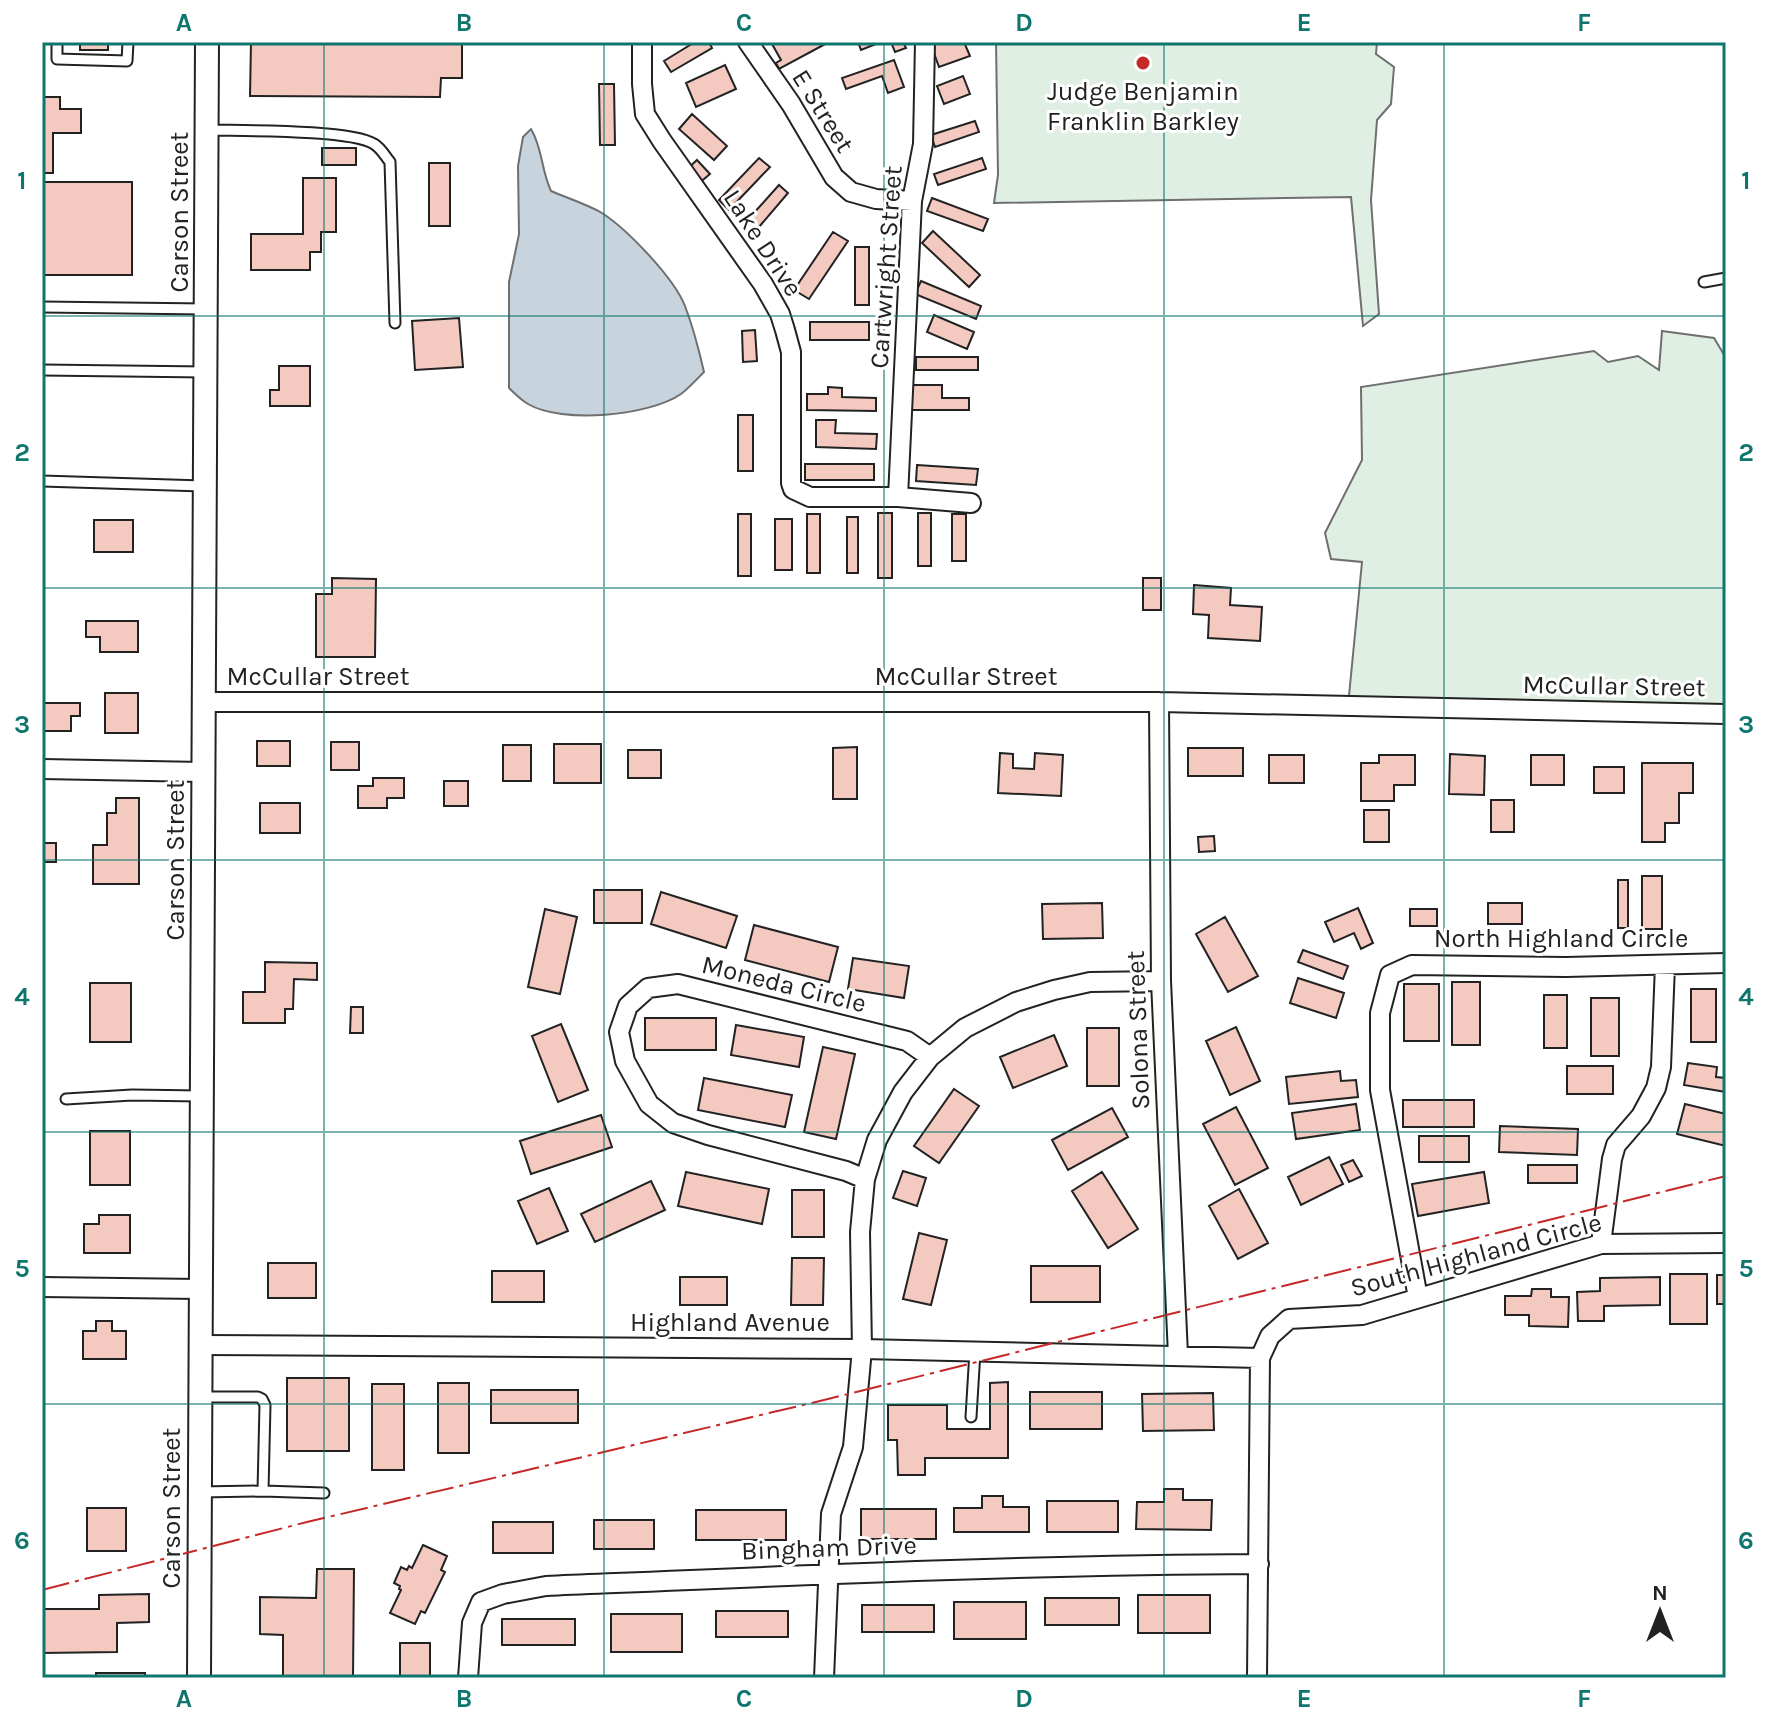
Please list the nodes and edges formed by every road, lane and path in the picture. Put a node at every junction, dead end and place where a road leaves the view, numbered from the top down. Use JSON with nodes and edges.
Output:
{"nodes":[{"id":1,"x":57,"y":42,"type":"edge"},
{"id":2,"x":128,"y":42,"type":"edge"},
{"id":3,"x":207,"y":42,"type":"edge"},
{"id":4,"x":642,"y":42,"type":"edge"},
{"id":5,"x":748,"y":42,"type":"edge"},
{"id":6,"x":925,"y":42,"type":"edge"},
{"id":7,"x":207,"y":130,"type":"junction"},
{"id":8,"x":912,"y":201,"type":"junction"},
{"id":9,"x":1726,"y":278,"type":"edge"},
{"id":10,"x":1704,"y":282,"type":"dead end"},
{"id":11,"x":42,"y":307,"type":"edge"},
{"id":12,"x":206,"y":309,"type":"junction"},
{"id":13,"x":395,"y":323,"type":"dead end"},
{"id":14,"x":42,"y":370,"type":"edge"},
{"id":15,"x":206,"y":372,"type":"junction"},
{"id":16,"x":42,"y":481,"type":"edge"},
{"id":17,"x":206,"y":486,"type":"junction"},
{"id":18,"x":898,"y":497,"type":"junction"},
{"id":19,"x":971,"y":503,"type":"dead end"},
{"id":20,"x":205,"y":702,"type":"junction"},
{"id":21,"x":1159,"y":702,"type":"junction"},
{"id":22,"x":1726,"y":714,"type":"edge"},
{"id":23,"x":42,"y":769,"type":"edge"},
{"id":24,"x":203,"y":772,"type":"junction"},
{"id":25,"x":1726,"y":963,"type":"edge"},
{"id":26,"x":1665,"y":965,"type":"junction"},
{"id":27,"x":1161,"y":981,"type":"junction"},
{"id":28,"x":930,"y":1057,"type":"junction"},
{"id":29,"x":201,"y":1096,"type":"junction"},
{"id":30,"x":66,"y":1099,"type":"dead end"},
{"id":31,"x":865,"y":1179,"type":"junction"},
{"id":32,"x":1726,"y":1243,"type":"edge"},
{"id":33,"x":1601,"y":1244,"type":"junction"},
{"id":34,"x":42,"y":1287,"type":"edge"},
{"id":35,"x":200,"y":1289,"type":"junction"},
{"id":36,"x":1418,"y":1298,"type":"junction"},
{"id":37,"x":200,"y":1345,"type":"junction"},
{"id":38,"x":862,"y":1349,"type":"junction"},
{"id":39,"x":975,"y":1351,"type":"junction"},
{"id":40,"x":1178,"y":1355,"type":"junction"},
{"id":41,"x":1260,"y":1358,"type":"junction"},
{"id":42,"x":200,"y":1397,"type":"junction"},
{"id":43,"x":971,"y":1417,"type":"dead end"},
{"id":44,"x":263,"y":1491,"type":"junction"},
{"id":45,"x":199,"y":1492,"type":"junction"},
{"id":46,"x":324,"y":1493,"type":"dead end"},
{"id":47,"x":1259,"y":1564,"type":"junction"},
{"id":48,"x":827,"y":1574,"type":"junction"},
{"id":49,"x":199,"y":1678,"type":"edge"},
{"id":50,"x":468,"y":1678,"type":"edge"},
{"id":51,"x":824,"y":1678,"type":"edge"},
{"id":52,"x":1257,"y":1678,"type":"edge"}],
"edges":[{"from":1,"to":2,"type":"lane"},
{"from":3,"to":7,"type":"street","name":"Carson Street"},
{"from":4,"to":18,"type":"street","name":"Lake Drive"},
{"from":5,"to":8,"type":"street","name":"E Street"},
{"from":6,"to":8,"type":"street","name":"Cartwright Street"},
{"from":7,"to":12,"type":"street","name":"Carson Street"},
{"from":7,"to":13,"type":"lane"},
{"from":8,"to":18,"type":"street","name":"Cartwright Street"},
{"from":9,"to":10,"type":"lane"},
{"from":11,"to":12,"type":"lane"},
{"from":12,"to":15,"type":"street","name":"Carson Street"},
{"from":14,"to":15,"type":"lane"},
{"from":15,"to":17,"type":"street","name":"Carson Street"},
{"from":16,"to":17,"type":"lane"},
{"from":17,"to":20,"type":"street","name":"Carson Street"},
{"from":18,"to":19,"type":"street"},
{"from":20,"to":21,"type":"street","name":"McCullar Street"},
{"from":20,"to":24,"type":"street","name":"Carson Street"},
{"from":21,"to":22,"type":"street","name":"McCullar Street"},
{"from":21,"to":27,"type":"street","name":"Solona Street"},
{"from":23,"to":24,"type":"street"},
{"from":24,"to":29,"type":"street","name":"Carson Street"},
{"from":25,"to":26,"type":"street","name":"North Highland Circle"},
{"from":26,"to":33,"type":"street"},
{"from":26,"to":36,"type":"street","name":"North Highland Circle"},
{"from":27,"to":28,"type":"street"},
{"from":27,"to":40,"type":"street","name":"Solona Street"},
{"from":28,"to":31,"type":"street"},
{"from":28,"to":31,"type":"street","name":"Moneda Circle"},
{"from":29,"to":30,"type":"lane"},
{"from":29,"to":35,"type":"street","name":"Carson Street"},
{"from":31,"to":38,"type":"street"},
{"from":32,"to":33,"type":"street","name":"South Highland Circle"},
{"from":33,"to":36,"type":"street","name":"South Highland Circle"},
{"from":34,"to":35,"type":"street"},
{"from":35,"to":37,"type":"street","name":"Carson Street"},
{"from":36,"to":41,"type":"street","name":"South Highland Circle"},
{"from":37,"to":38,"type":"street","name":"Highland Avenue"},
{"from":37,"to":42,"type":"street","name":"Carson Street"},
{"from":38,"to":39,"type":"street","name":"Highland Avenue"},
{"from":38,"to":48,"type":"street"},
{"from":39,"to":40,"type":"street","name":"Highland Avenue"},
{"from":39,"to":43,"type":"lane"},
{"from":40,"to":41,"type":"street","name":"Highland Avenue"},
{"from":41,"to":47,"type":"street"},
{"from":42,"to":44,"type":"lane"},
{"from":42,"to":45,"type":"street","name":"Carson Street"},
{"from":44,"to":45,"type":"lane"},
{"from":44,"to":46,"type":"lane"},
{"from":45,"to":49,"type":"street","name":"Carson Street"},
{"from":47,"to":48,"type":"street","name":"Bingham Drive"},
{"from":47,"to":52,"type":"street"},
{"from":48,"to":50,"type":"street","name":"Bingham Drive"},
{"from":48,"to":51,"type":"street"}]}
